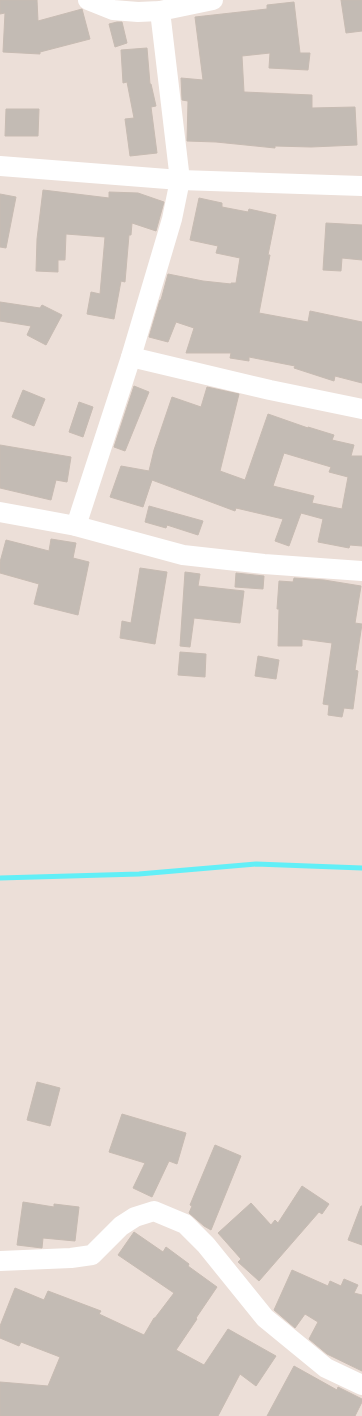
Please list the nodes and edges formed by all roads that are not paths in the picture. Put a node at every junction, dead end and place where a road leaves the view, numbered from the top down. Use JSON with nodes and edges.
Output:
{"nodes":[{"id":1,"x":88,"y":0,"type":"edge"},
{"id":2,"x":213,"y":0,"type":"edge"},
{"id":3,"x":160,"y":11,"type":"junction"},
{"id":4,"x":0,"y":166,"type":"edge"},
{"id":5,"x":180,"y":180,"type":"junction"},
{"id":6,"x":362,"y":186,"type":"edge"},
{"id":7,"x":130,"y":357,"type":"junction"},
{"id":8,"x":362,"y":409,"type":"edge"},
{"id":9,"x":0,"y":512,"type":"edge"},
{"id":10,"x":76,"y":526,"type":"junction"},
{"id":11,"x":362,"y":572,"type":"edge"},
{"id":12,"x":0,"y":1261,"type":"edge"},
{"id":13,"x":362,"y":1385,"type":"edge"}],
"edges":[{"from":1,"to":3,"type":"street"},
{"from":2,"to":3,"type":"street"},
{"from":3,"to":5,"type":"street"},
{"from":4,"to":5,"type":"street"},
{"from":5,"to":6,"type":"street"},
{"from":5,"to":7,"type":"street"},
{"from":7,"to":8,"type":"street"},
{"from":7,"to":10,"type":"street"},
{"from":9,"to":10,"type":"street"},
{"from":10,"to":11,"type":"street"},
{"from":12,"to":13,"type":"street"}]}
